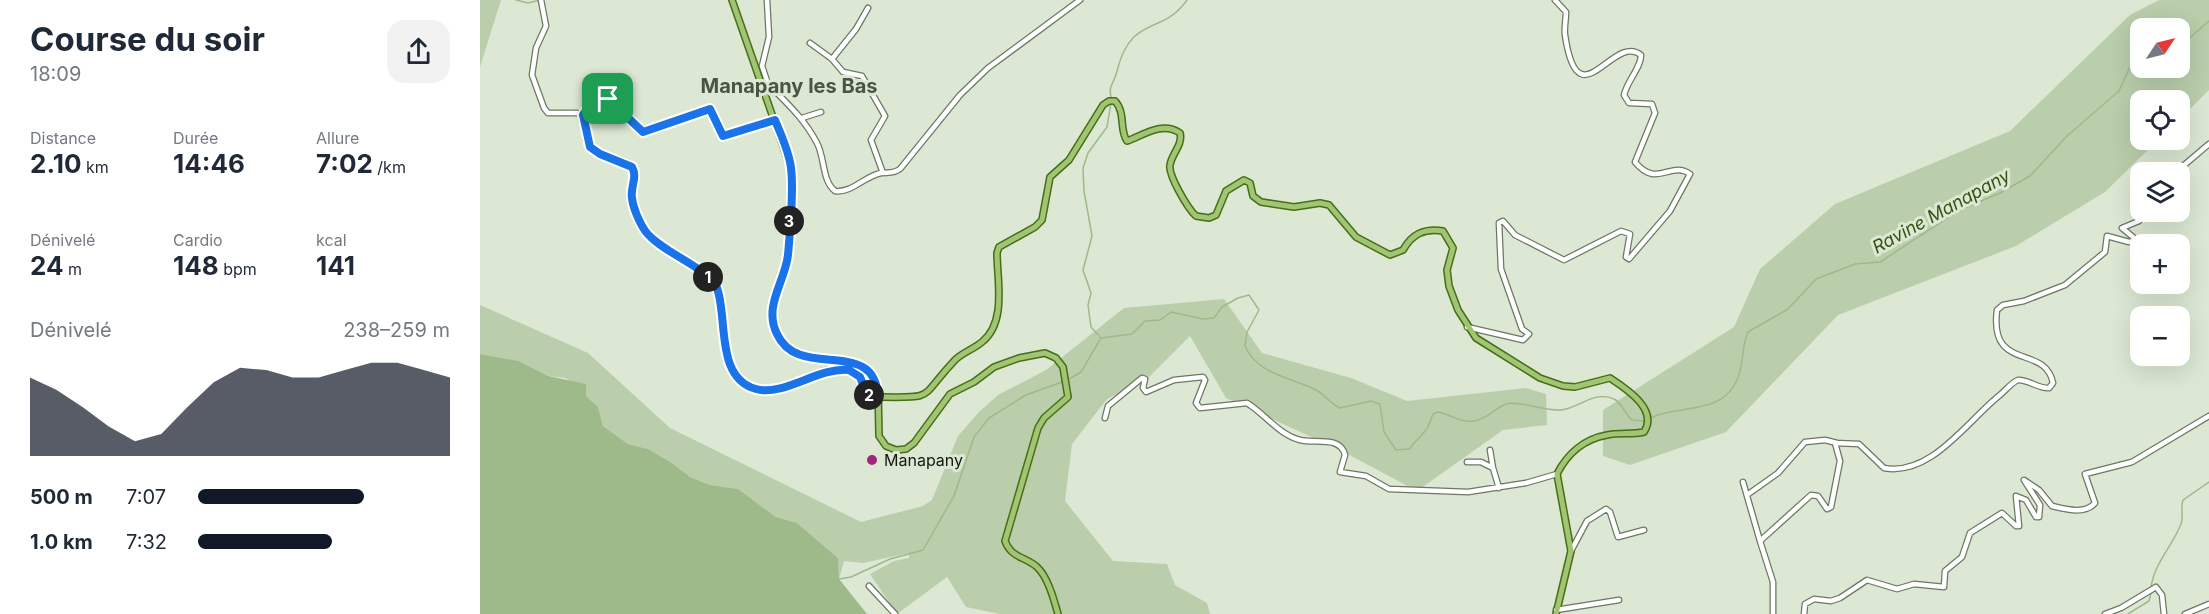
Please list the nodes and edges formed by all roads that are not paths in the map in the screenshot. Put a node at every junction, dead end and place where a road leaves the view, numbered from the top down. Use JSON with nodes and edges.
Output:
{"nodes":[{"id":1,"x":541,"y":0,"type":"edge"},
{"id":2,"x":732,"y":0,"type":"edge"},
{"id":3,"x":767,"y":0,"type":"edge"},
{"id":4,"x":1080,"y":0,"type":"edge"},
{"id":5,"x":1555,"y":0,"type":"edge"},
{"id":6,"x":868,"y":8,"type":"dead end"},
{"id":7,"x":810,"y":43,"type":"dead end"},
{"id":8,"x":832,"y":59,"type":"junction"},
{"id":9,"x":768,"y":91,"type":"junction"},
{"id":10,"x":821,"y":112,"type":"dead end"},
{"id":11,"x":583,"y":115,"type":"junction"},
{"id":12,"x":802,"y":118,"type":"junction"},
{"id":13,"x":775,"y":120,"type":"junction"},
{"id":14,"x":2209,"y":144,"type":"edge"},
{"id":15,"x":2188,"y":162,"type":"edge"},
{"id":16,"x":883,"y":172,"type":"junction"},
{"id":17,"x":2137,"y":222,"type":"edge"},
{"id":18,"x":1467,"y":327,"type":"junction"},
{"id":19,"x":878,"y":397,"type":"junction"},
{"id":20,"x":2209,"y":416,"type":"edge"},
{"id":21,"x":1105,"y":418,"type":"dead end"},
{"id":22,"x":1837,"y":442,"type":"junction"},
{"id":23,"x":1490,"y":450,"type":"dead end"},
{"id":24,"x":1467,"y":462,"type":"dead end"},
{"id":25,"x":1493,"y":468,"type":"junction"},
{"id":26,"x":1557,"y":474,"type":"junction"},
{"id":27,"x":1743,"y":482,"type":"dead end"},
{"id":28,"x":1499,"y":488,"type":"junction"},
{"id":29,"x":1747,"y":495,"type":"junction"},
{"id":30,"x":1644,"y":530,"type":"dead end"},
{"id":31,"x":1760,"y":541,"type":"junction"},
{"id":32,"x":1571,"y":551,"type":"junction"},
{"id":33,"x":869,"y":586,"type":"dead end"},
{"id":34,"x":1619,"y":600,"type":"dead end"},
{"id":35,"x":2209,"y":604,"type":"edge"},
{"id":36,"x":1556,"y":612,"type":"edge"},
{"id":37,"x":895,"y":614,"type":"edge"},
{"id":38,"x":1058,"y":614,"type":"edge"},
{"id":39,"x":1773,"y":614,"type":"edge"},
{"id":40,"x":1804,"y":614,"type":"edge"},
{"id":41,"x":2105,"y":614,"type":"edge"},
{"id":42,"x":2164,"y":614,"type":"edge"},
{"id":43,"x":2185,"y":614,"type":"edge"}],
"edges":[{"from":1,"to":11,"type":"street"},
{"from":2,"to":9,"type":"main road"},
{"from":3,"to":9,"type":"street"},
{"from":4,"to":16,"type":"street"},
{"from":5,"to":18,"type":"street"},
{"from":6,"to":8,"type":"street"},
{"from":7,"to":8,"type":"street"},
{"from":8,"to":16,"type":"street"},
{"from":9,"to":12,"type":"street"},
{"from":9,"to":13,"type":"main road"},
{"from":10,"to":12,"type":"street"},
{"from":11,"to":13,"type":"street"},
{"from":11,"to":19,"type":"street"},
{"from":12,"to":16,"type":"street"},
{"from":13,"to":19,"type":"main road"},
{"from":14,"to":15,"type":"street"},
{"from":17,"to":22,"type":"street"},
{"from":18,"to":19,"type":"main road"},
{"from":18,"to":26,"type":"main road"},
{"from":19,"to":38,"type":"main road"},
{"from":20,"to":40,"type":"street"},
{"from":21,"to":28,"type":"street"},
{"from":22,"to":29,"type":"street"},
{"from":22,"to":31,"type":"street"},
{"from":23,"to":25,"type":"street"},
{"from":24,"to":25,"type":"street"},
{"from":25,"to":28,"type":"street"},
{"from":26,"to":28,"type":"street"},
{"from":26,"to":32,"type":"main road"},
{"from":27,"to":29,"type":"street"},
{"from":29,"to":31,"type":"street"},
{"from":30,"to":32,"type":"street"},
{"from":31,"to":39,"type":"street"},
{"from":32,"to":36,"type":"main road"},
{"from":33,"to":37,"type":"street"},
{"from":34,"to":36,"type":"street"},
{"from":35,"to":43,"type":"street"},
{"from":41,"to":42,"type":"street"}]}
